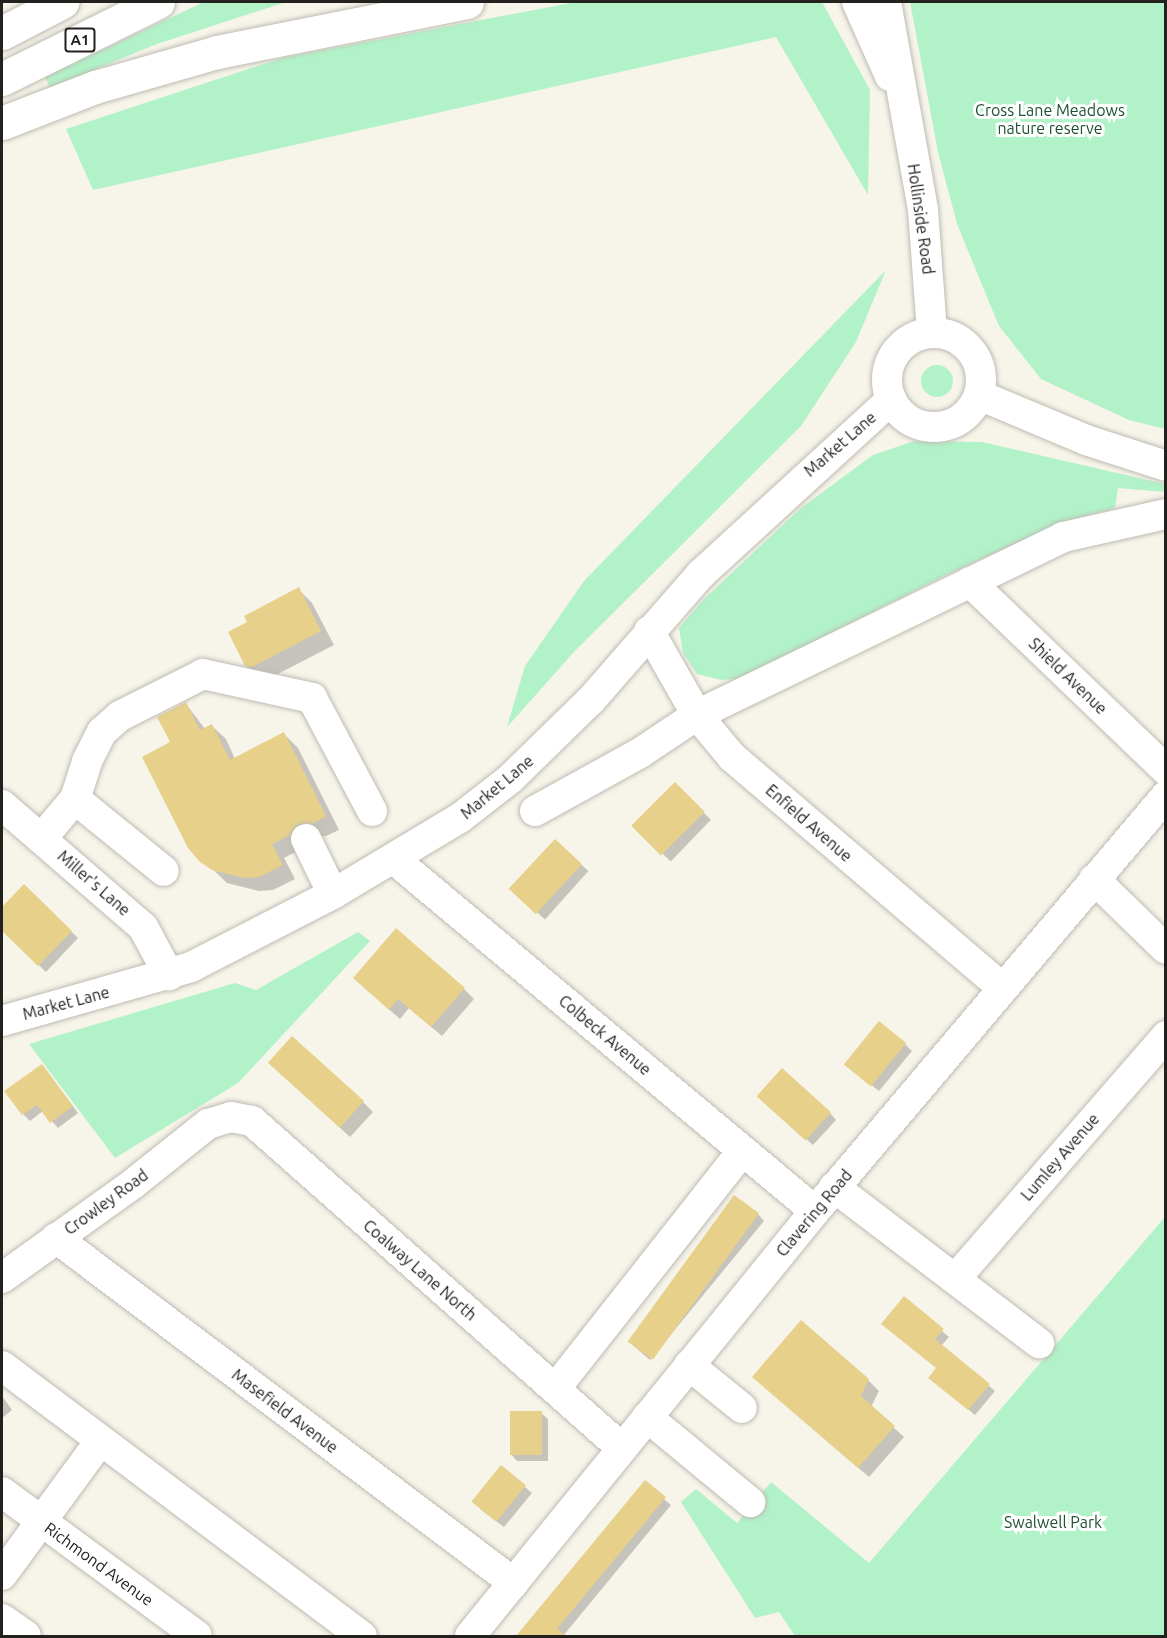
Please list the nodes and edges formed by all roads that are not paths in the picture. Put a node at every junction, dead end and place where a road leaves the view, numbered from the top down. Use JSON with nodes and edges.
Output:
{"nodes":[{"id":1,"x":62,"y":2,"type":"edge"},
{"id":2,"x":158,"y":2,"type":"edge"},
{"id":3,"x":468,"y":2,"type":"edge"},
{"id":4,"x":857,"y":2,"type":"edge"},
{"id":5,"x":886,"y":2,"type":"edge"},
{"id":6,"x":2,"y":33,"type":"edge"},
{"id":7,"x":2,"y":79,"type":"edge"},
{"id":8,"x":903,"y":106,"type":"junction"},
{"id":9,"x":2,"y":123,"type":"edge"},
{"id":10,"x":932,"y":332,"type":"junction"},
{"id":11,"x":979,"y":394,"type":"junction"},
{"id":12,"x":891,"y":400,"type":"junction"},
{"id":13,"x":1166,"y":466,"type":"edge"},
{"id":14,"x":1166,"y":514,"type":"edge"},
{"id":15,"x":970,"y":582,"type":"junction"},
{"id":16,"x":649,"y":631,"type":"junction"},
{"id":17,"x":697,"y":715,"type":"junction"},
{"id":18,"x":1166,"y":770,"type":"edge"},
{"id":19,"x":1166,"y":796,"type":"edge"},
{"id":20,"x":75,"y":799,"type":"junction"},
{"id":21,"x":2,"y":805,"type":"edge"},
{"id":22,"x":372,"y":811,"type":"dead end"},
{"id":23,"x":535,"y":811,"type":"dead end"},
{"id":24,"x":42,"y":838,"type":"junction"},
{"id":25,"x":306,"y":839,"type":"dead end"},
{"id":26,"x":395,"y":860,"type":"junction"},
{"id":27,"x":164,"y":871,"type":"dead end"},
{"id":28,"x":1094,"y":879,"type":"junction"},
{"id":29,"x":333,"y":894,"type":"junction"},
{"id":30,"x":1166,"y":949,"type":"edge"},
{"id":31,"x":169,"y":975,"type":"junction"},
{"id":32,"x":1001,"y":987,"type":"junction"},
{"id":33,"x":2,"y":1021,"type":"edge"},
{"id":34,"x":1166,"y":1036,"type":"edge"},
{"id":35,"x":208,"y":1124,"type":"joint"},
{"id":36,"x":742,"y":1151,"type":"junction"},
{"id":37,"x":834,"y":1187,"type":"junction"},
{"id":38,"x":815,"y":1211,"type":"junction"},
{"id":39,"x":56,"y":1238,"type":"junction"},
{"id":40,"x":2,"y":1278,"type":"edge"},
{"id":41,"x":955,"y":1279,"type":"junction"},
{"id":42,"x":1039,"y":1343,"type":"dead end"},
{"id":43,"x":689,"y":1365,"type":"junction"},
{"id":44,"x":2,"y":1366,"type":"edge"},
{"id":45,"x":555,"y":1389,"type":"junction"},
{"id":46,"x":742,"y":1408,"type":"dead end"},
{"id":47,"x":646,"y":1417,"type":"junction"},
{"id":48,"x":100,"y":1441,"type":"junction"},
{"id":49,"x":621,"y":1448,"type":"junction"},
{"id":50,"x":2,"y":1492,"type":"edge"},
{"id":51,"x":750,"y":1503,"type":"dead end"},
{"id":52,"x":41,"y":1521,"type":"junction"},
{"id":53,"x":2,"y":1575,"type":"edge"},
{"id":54,"x":514,"y":1583,"type":"junction"},
{"id":55,"x":2,"y":1619,"type":"edge"},
{"id":56,"x":26,"y":1636,"type":"edge"},
{"id":57,"x":197,"y":1636,"type":"edge"},
{"id":58,"x":362,"y":1636,"type":"edge"},
{"id":59,"x":470,"y":1636,"type":"edge"}],
"edges":[{"from":1,"to":6,"type":"highway","number":"A1"},
{"from":2,"to":7,"type":"highway","number":"A1"},
{"from":3,"to":9,"type":"highway"},
{"from":4,"to":8,"type":"street","name":"Hollinside Road"},
{"from":5,"to":8,"type":"street","name":"Hollinside Road"},
{"from":8,"to":10,"type":"street","name":"Hollinside Road"},
{"from":10,"to":11,"type":"street"},
{"from":10,"to":12,"type":"street"},
{"from":11,"to":12,"type":"street"},
{"from":11,"to":13,"type":"street"},
{"from":12,"to":16,"type":"street","name":"Market Lane"},
{"from":14,"to":15,"type":"street"},
{"from":15,"to":17,"type":"street"},
{"from":15,"to":18,"type":"street","name":"Shield Avenue"},
{"from":16,"to":17,"type":"street","name":"Enfield Avenue"},
{"from":16,"to":26,"type":"street","name":"Market Lane"},
{"from":17,"to":23,"type":"street"},
{"from":17,"to":32,"type":"street","name":"Enfield Avenue"},
{"from":19,"to":28,"type":"street","name":"Clavering Road"},
{"from":20,"to":22,"type":"street"},
{"from":20,"to":24,"type":"street"},
{"from":20,"to":27,"type":"street"},
{"from":21,"to":24,"type":"street","name":"Miller's Lane"},
{"from":24,"to":31,"type":"street","name":"Miller's Lane"},
{"from":25,"to":29,"type":"street"},
{"from":26,"to":29,"type":"street","name":"Market Lane"},
{"from":26,"to":36,"type":"street","name":"Colbeck Avenue"},
{"from":28,"to":30,"type":"street"},
{"from":28,"to":32,"type":"street","name":"Clavering Road"},
{"from":29,"to":31,"type":"street","name":"Market Lane"},
{"from":31,"to":33,"type":"street","name":"Market Lane"},
{"from":32,"to":37,"type":"street","name":"Clavering Road"},
{"from":34,"to":41,"type":"street","name":"Lumley Avenue"},
{"from":35,"to":39,"type":"street","name":"Crowley Road"},
{"from":35,"to":45,"type":"street","name":"Coalway Lane North"},
{"from":36,"to":38,"type":"street","name":"Colbeck Avenue"},
{"from":36,"to":45,"type":"street"},
{"from":37,"to":38,"type":"street","name":"Clavering Road"},
{"from":37,"to":41,"type":"street"},
{"from":38,"to":43,"type":"street","name":"Clavering Road"},
{"from":39,"to":40,"type":"street","name":"Crowley Road"},
{"from":39,"to":54,"type":"street","name":"Masefield Avenue"},
{"from":41,"to":42,"type":"street"},
{"from":43,"to":46,"type":"street"},
{"from":43,"to":47,"type":"street","name":"Clavering Road"},
{"from":44,"to":48,"type":"street"},
{"from":45,"to":49,"type":"street","name":"Coalway Lane North"},
{"from":47,"to":49,"type":"street","name":"Clavering Road"},
{"from":47,"to":51,"type":"street"},
{"from":48,"to":52,"type":"street"},
{"from":48,"to":58,"type":"street"},
{"from":49,"to":54,"type":"street","name":"Clavering Road"},
{"from":50,"to":52,"type":"street","name":"Richmond Avenue"},
{"from":52,"to":53,"type":"street"},
{"from":52,"to":57,"type":"street","name":"Richmond Avenue"},
{"from":54,"to":59,"type":"street","name":"Clavering Road"},
{"from":55,"to":56,"type":"street"}]}
